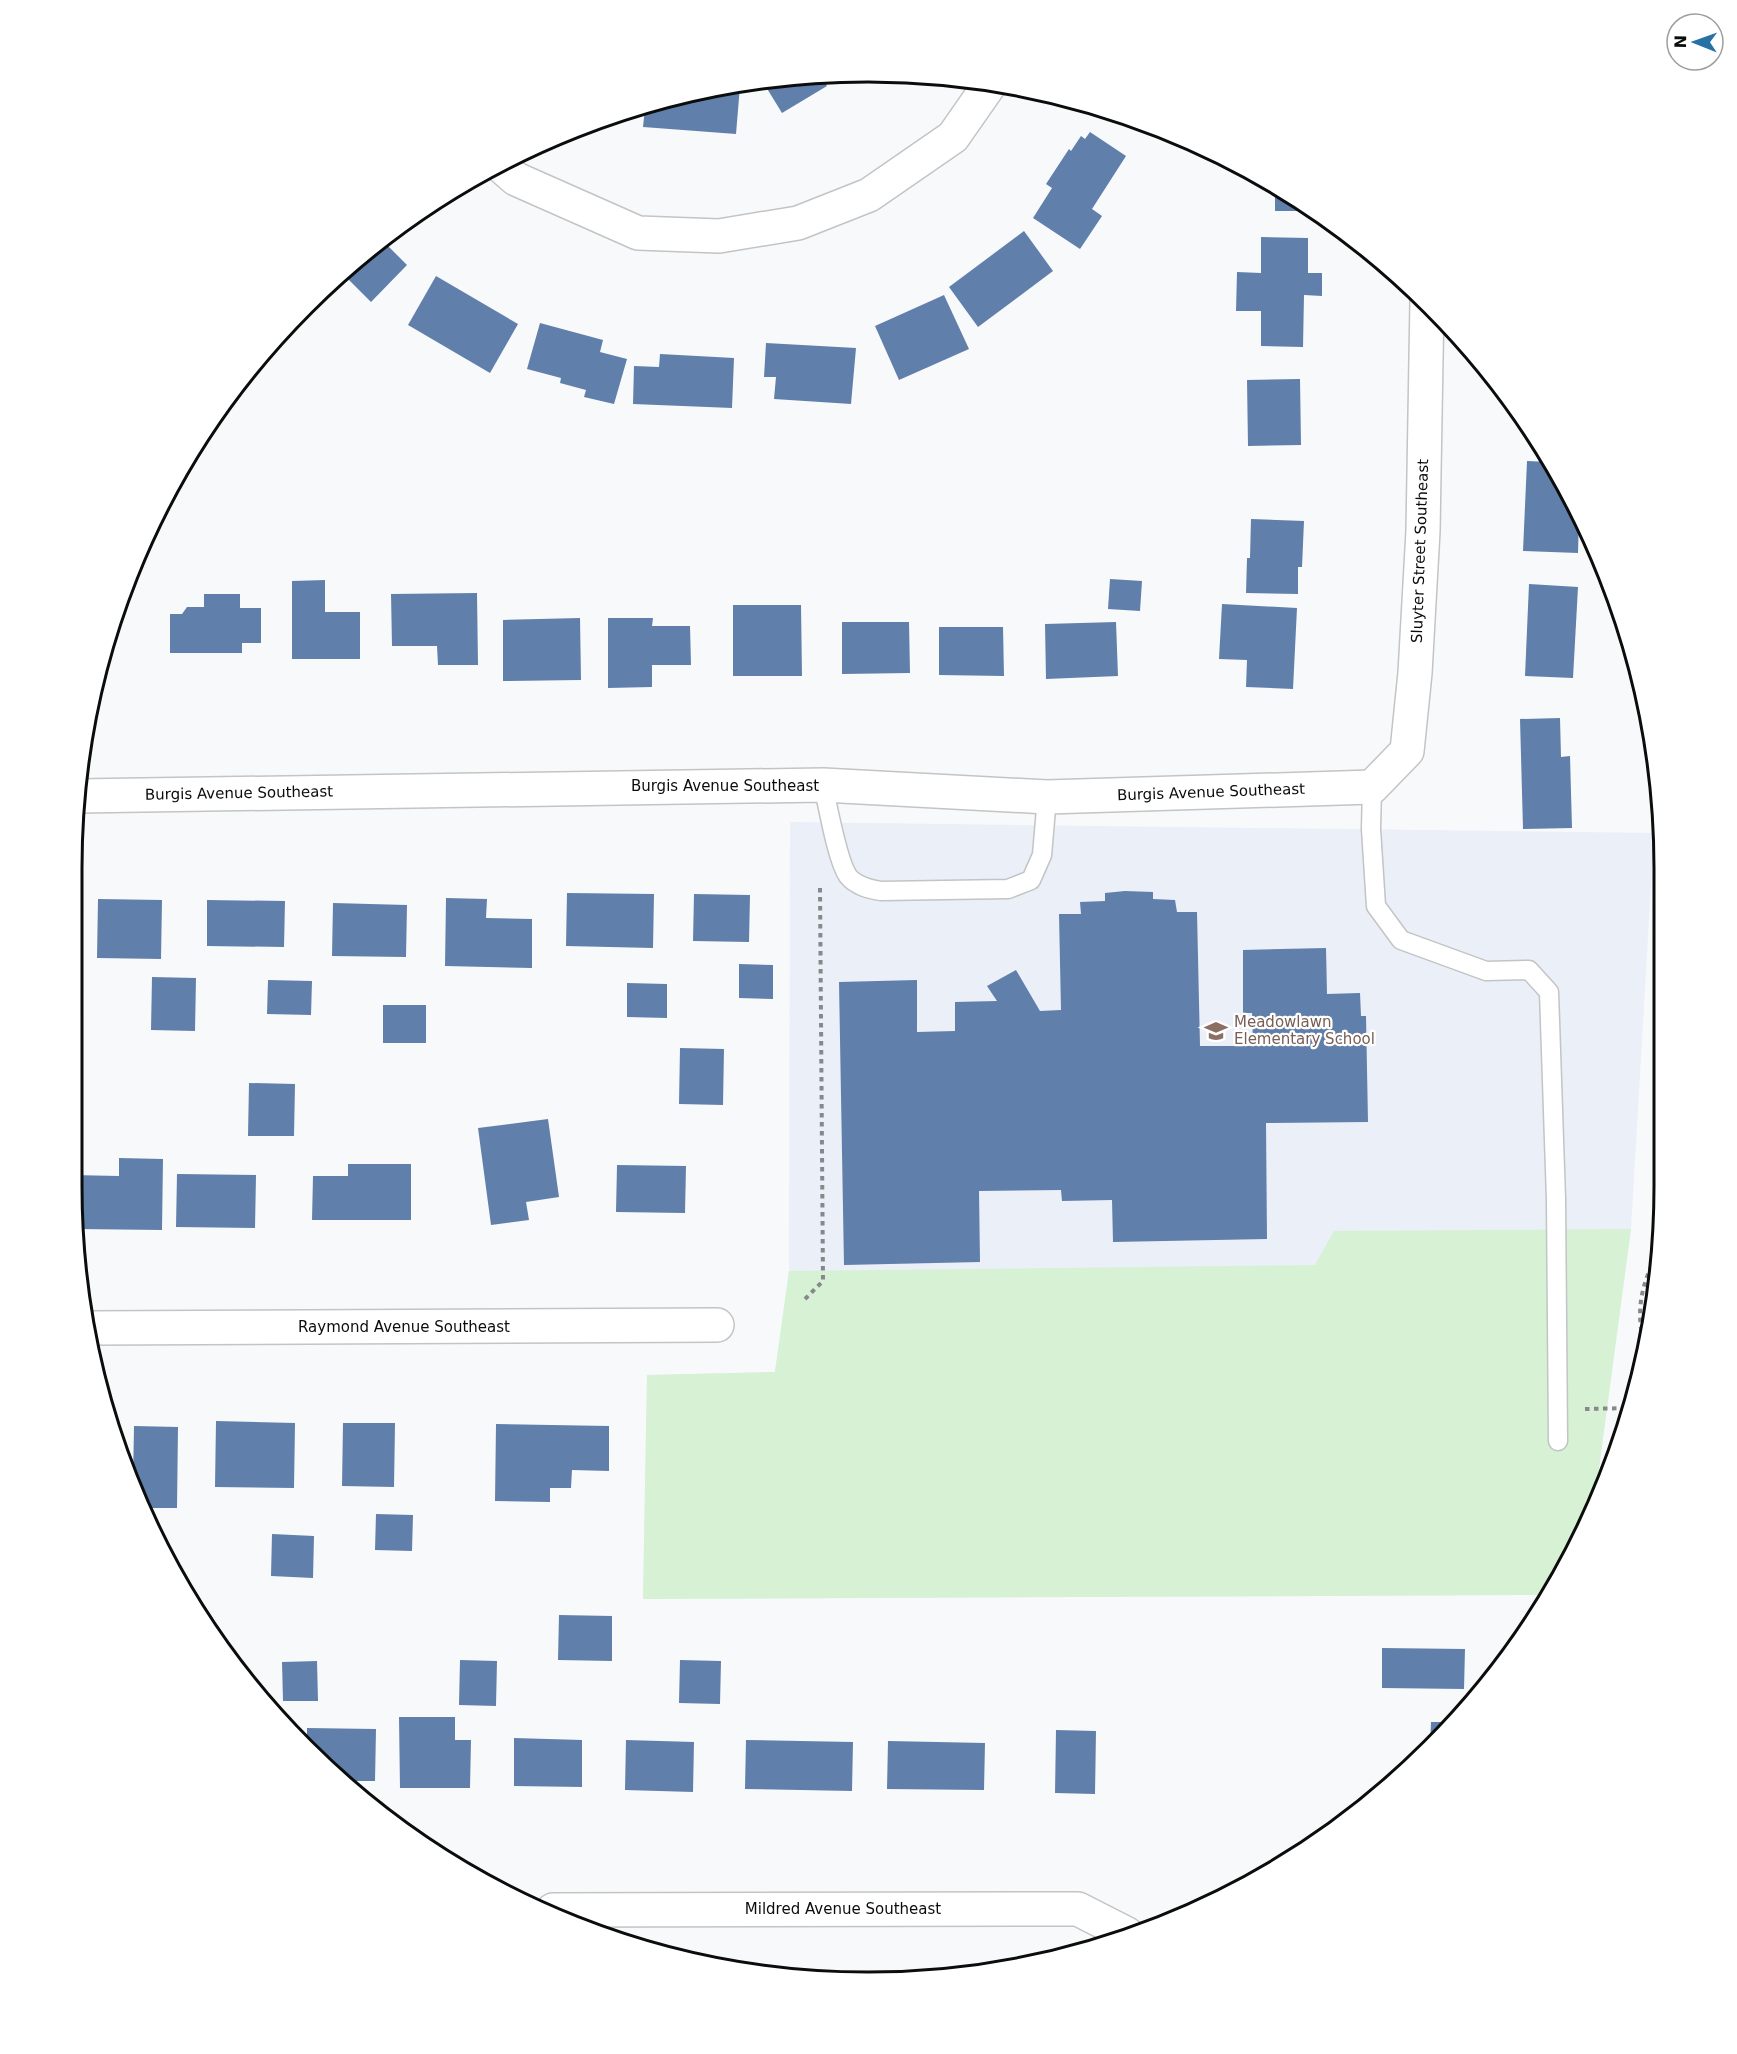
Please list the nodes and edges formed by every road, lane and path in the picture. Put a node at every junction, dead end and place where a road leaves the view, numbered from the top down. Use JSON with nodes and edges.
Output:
{"nodes":[{"id":1,"x":985,"y":91,"type":"edge"},
{"id":2,"x":507,"y":171,"type":"edge"},
{"id":3,"x":1427,"y":316,"type":"edge"},
{"id":4,"x":823,"y":785,"type":"junction"},
{"id":5,"x":1372,"y":786,"type":"junction"},
{"id":6,"x":86,"y":796,"type":"edge"},
{"id":7,"x":1047,"y":797,"type":"junction"},
{"id":8,"x":820,"y":876,"type":"dead end"},
{"id":9,"x":1649,"y":1273,"type":"edge"},
{"id":10,"x":805,"y":1299,"type":"dead end"},
{"id":11,"x":717,"y":1325,"type":"dead end"},
{"id":12,"x":96,"y":1328,"type":"edge"},
{"id":13,"x":1641,"y":1330,"type":"edge"},
{"id":14,"x":1622,"y":1408,"type":"edge"},
{"id":15,"x":1558,"y":1410,"type":"junction"},
{"id":16,"x":1558,"y":1441,"type":"dead end"},
{"id":17,"x":564,"y":1910,"type":"edge"},
{"id":18,"x":1120,"y":1930,"type":"edge"}],
"edges":[{"from":1,"to":2,"type":"street"},
{"from":3,"to":5,"type":"street","name":"Sluyter Street Southeast"},
{"from":4,"to":6,"type":"street","name":"Burgis Avenue Southeast"},
{"from":4,"to":7,"type":"street","name":"Burgis Avenue Southeast"},
{"from":4,"to":7,"type":"lane"},
{"from":5,"to":7,"type":"street","name":"Burgis Avenue Southeast"},
{"from":5,"to":15,"type":"lane"},
{"from":8,"to":10,"type":"path"},
{"from":9,"to":13,"type":"path"},
{"from":11,"to":12,"type":"street","name":"Raymond Avenue Southeast"},
{"from":14,"to":15,"type":"path"},
{"from":15,"to":16,"type":"lane"},
{"from":17,"to":18,"type":"street","name":"Mildred Avenue Southeast"}]}
